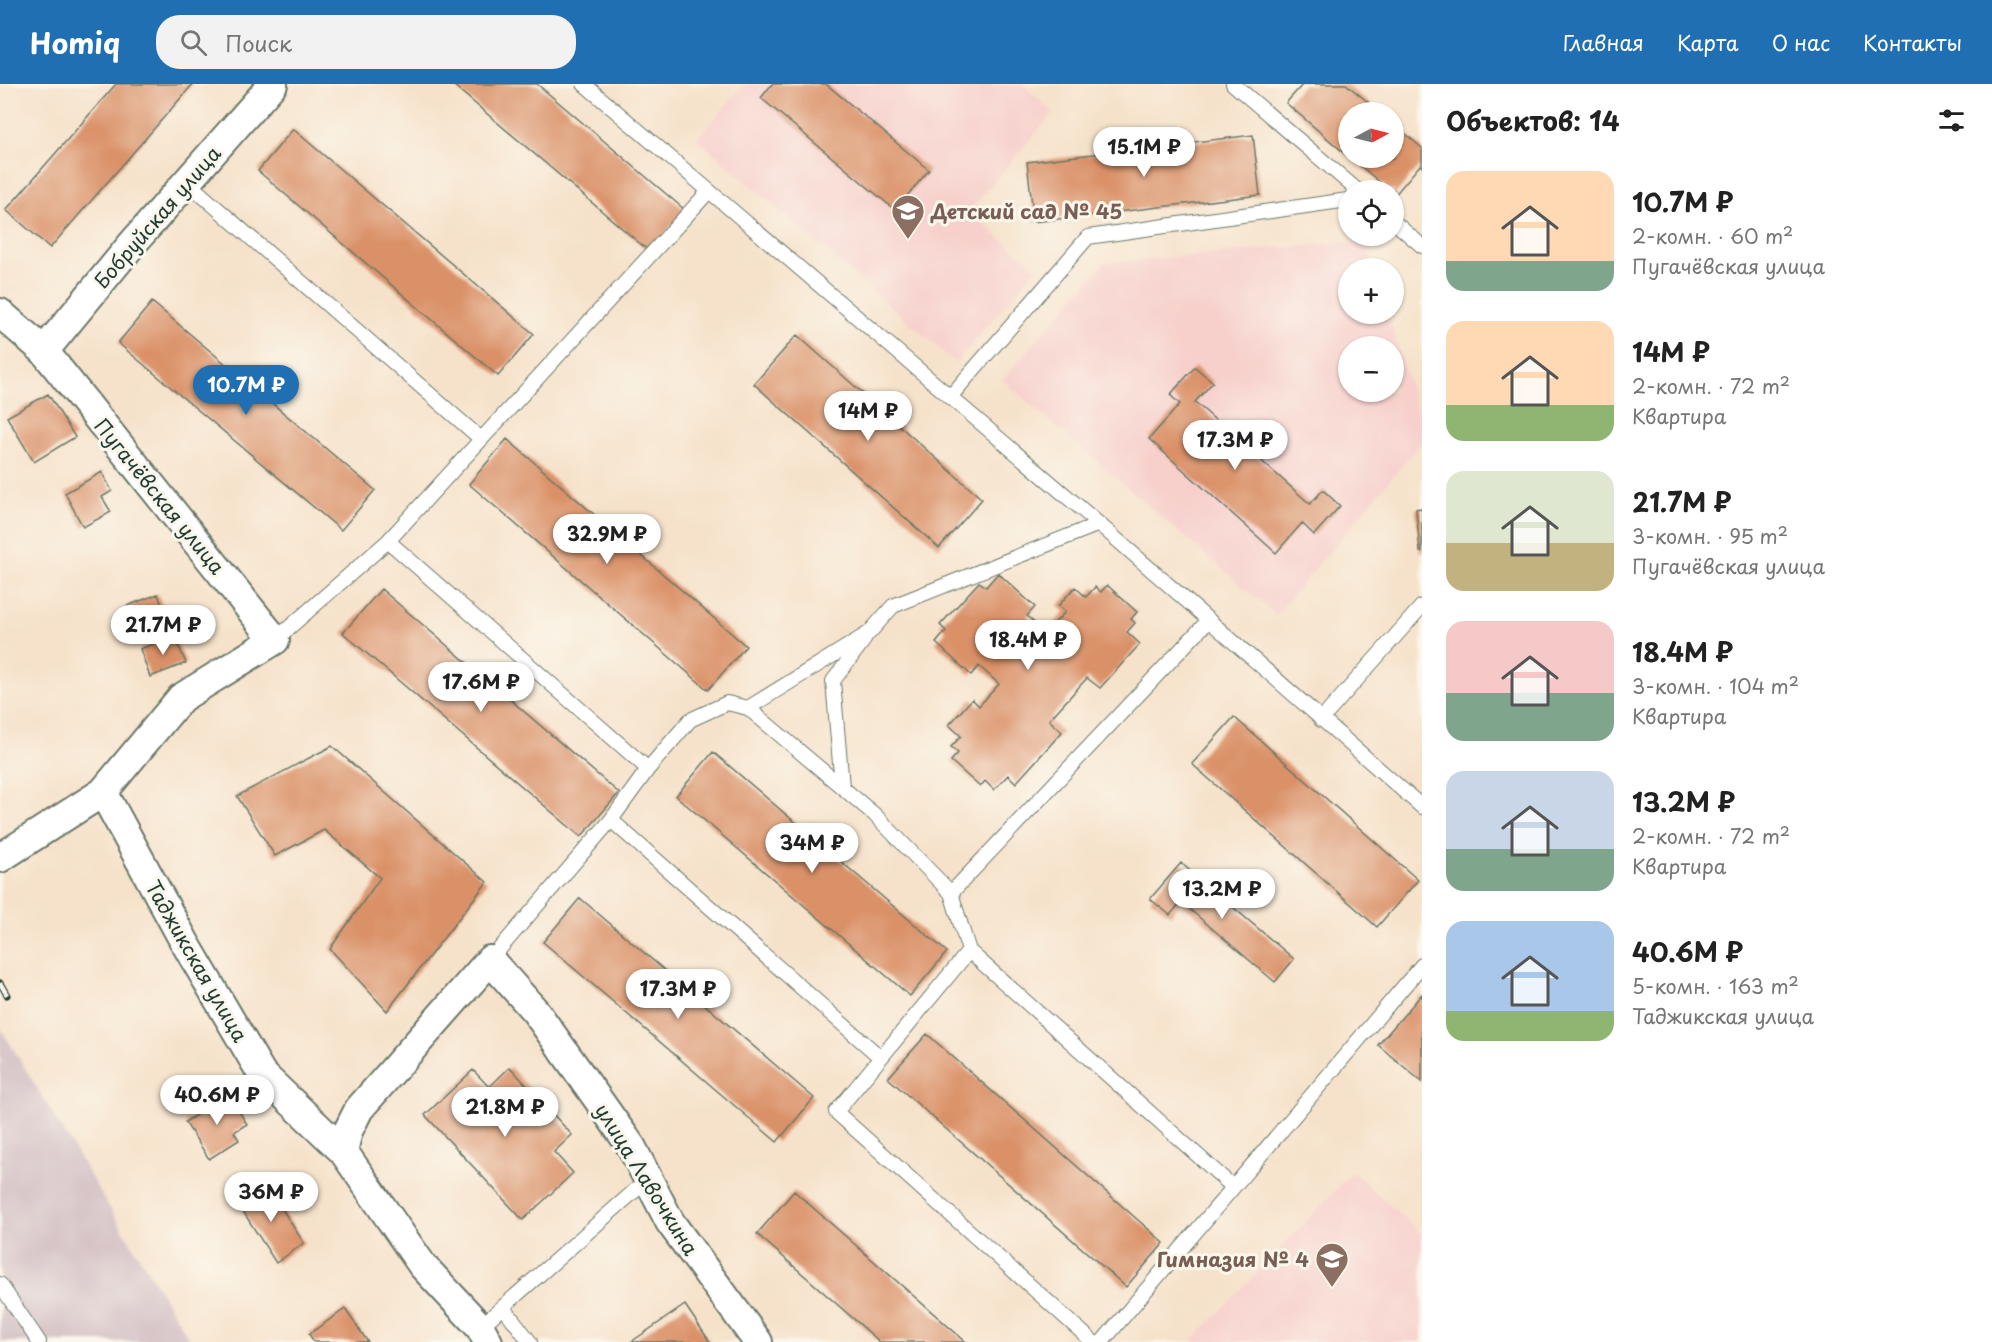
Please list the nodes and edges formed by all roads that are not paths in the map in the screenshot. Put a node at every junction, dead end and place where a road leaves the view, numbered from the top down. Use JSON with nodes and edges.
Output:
{"nodes":[{"id":1,"x":273,"y":84,"type":"edge"},
{"id":2,"x":584,"y":84,"type":"edge"},
{"id":3,"x":1233,"y":84,"type":"edge"},
{"id":4,"x":1345,"y":180,"type":"edge"},
{"id":5,"x":187,"y":182,"type":"junction"},
{"id":6,"x":709,"y":191,"type":"junction"},
{"id":7,"x":1338,"y":201,"type":"edge"},
{"id":8,"x":1404,"y":231,"type":"edge"},
{"id":9,"x":1422,"y":246,"type":"edge"},
{"id":10,"x":0,"y":312,"type":"edge"},
{"id":11,"x":44,"y":351,"type":"junction"},
{"id":12,"x":950,"y":397,"type":"junction"},
{"id":13,"x":481,"y":439,"type":"junction"},
{"id":14,"x":1098,"y":525,"type":"junction"},
{"id":15,"x":388,"y":541,"type":"junction"},
{"id":16,"x":1422,"y":606,"type":"edge"},
{"id":17,"x":1209,"y":620,"type":"junction"},
{"id":18,"x":869,"y":633,"type":"junction"},
{"id":19,"x":275,"y":640,"type":"junction"},
{"id":20,"x":748,"y":708,"type":"junction"},
{"id":21,"x":1322,"y":720,"type":"junction"},
{"id":22,"x":648,"y":769,"type":"junction"},
{"id":23,"x":842,"y":787,"type":"junction"},
{"id":24,"x":103,"y":792,"type":"junction"},
{"id":25,"x":1422,"y":807,"type":"edge"},
{"id":26,"x":611,"y":820,"type":"junction"},
{"id":27,"x":0,"y":858,"type":"edge"},
{"id":28,"x":951,"y":893,"type":"junction"},
{"id":29,"x":969,"y":951,"type":"junction"},
{"id":30,"x":490,"y":960,"type":"junction"},
{"id":31,"x":1422,"y":965,"type":"edge"},
{"id":32,"x":880,"y":1057,"type":"junction"},
{"id":33,"x":343,"y":1151,"type":"junction"},
{"id":34,"x":647,"y":1180,"type":"junction"},
{"id":35,"x":1233,"y":1187,"type":"junction"},
{"id":36,"x":0,"y":1284,"type":"edge"},
{"id":37,"x":504,"y":1308,"type":"junction"},
{"id":38,"x":484,"y":1334,"type":"edge"},
{"id":39,"x":39,"y":1342,"type":"edge"},
{"id":40,"x":530,"y":1342,"type":"edge"},
{"id":41,"x":758,"y":1342,"type":"edge"},
{"id":42,"x":1093,"y":1342,"type":"edge"},
{"id":43,"x":1102,"y":1342,"type":"edge"}],
"edges":[{"from":1,"to":5,"type":"street","name":"Бобруйская улица"},
{"from":2,"to":6,"type":"lane"},
{"from":3,"to":4,"type":"lane"},
{"from":5,"to":11,"type":"street","name":"Бобруйская улица"},
{"from":5,"to":13,"type":"lane"},
{"from":6,"to":12,"type":"lane"},
{"from":6,"to":13,"type":"lane"},
{"from":7,"to":12,"type":"lane"},
{"from":8,"to":9,"type":"lane"},
{"from":10,"to":11,"type":"street","name":"Пугачёвская улица"},
{"from":11,"to":19,"type":"street","name":"Пугачёвская улица"},
{"from":12,"to":14,"type":"lane"},
{"from":13,"to":15,"type":"lane"},
{"from":14,"to":17,"type":"lane"},
{"from":14,"to":18,"type":"lane"},
{"from":15,"to":19,"type":"lane"},
{"from":15,"to":22,"type":"lane"},
{"from":16,"to":21,"type":"lane"},
{"from":17,"to":21,"type":"lane"},
{"from":17,"to":28,"type":"lane"},
{"from":18,"to":20,"type":"lane"},
{"from":18,"to":23,"type":"lane"},
{"from":19,"to":24,"type":"street"},
{"from":20,"to":22,"type":"lane"},
{"from":20,"to":23,"type":"lane"},
{"from":21,"to":25,"type":"lane"},
{"from":22,"to":26,"type":"lane"},
{"from":23,"to":28,"type":"lane"},
{"from":24,"to":27,"type":"street"},
{"from":24,"to":33,"type":"street","name":"Таджикская улица"},
{"from":26,"to":30,"type":"lane"},
{"from":26,"to":32,"type":"lane"},
{"from":28,"to":29,"type":"lane"},
{"from":29,"to":32,"type":"lane"},
{"from":29,"to":35,"type":"lane"},
{"from":30,"to":33,"type":"street"},
{"from":30,"to":34,"type":"street","name":"улица Лавочкина"},
{"from":31,"to":35,"type":"lane"},
{"from":32,"to":42,"type":"lane"},
{"from":33,"to":38,"type":"street","name":"Таджикская улица"},
{"from":34,"to":37,"type":"lane"},
{"from":34,"to":41,"type":"street","name":"улица Лавочкина"},
{"from":35,"to":43,"type":"lane"},
{"from":36,"to":39,"type":"lane"},
{"from":37,"to":38,"type":"lane"},
{"from":37,"to":40,"type":"lane"}]}
